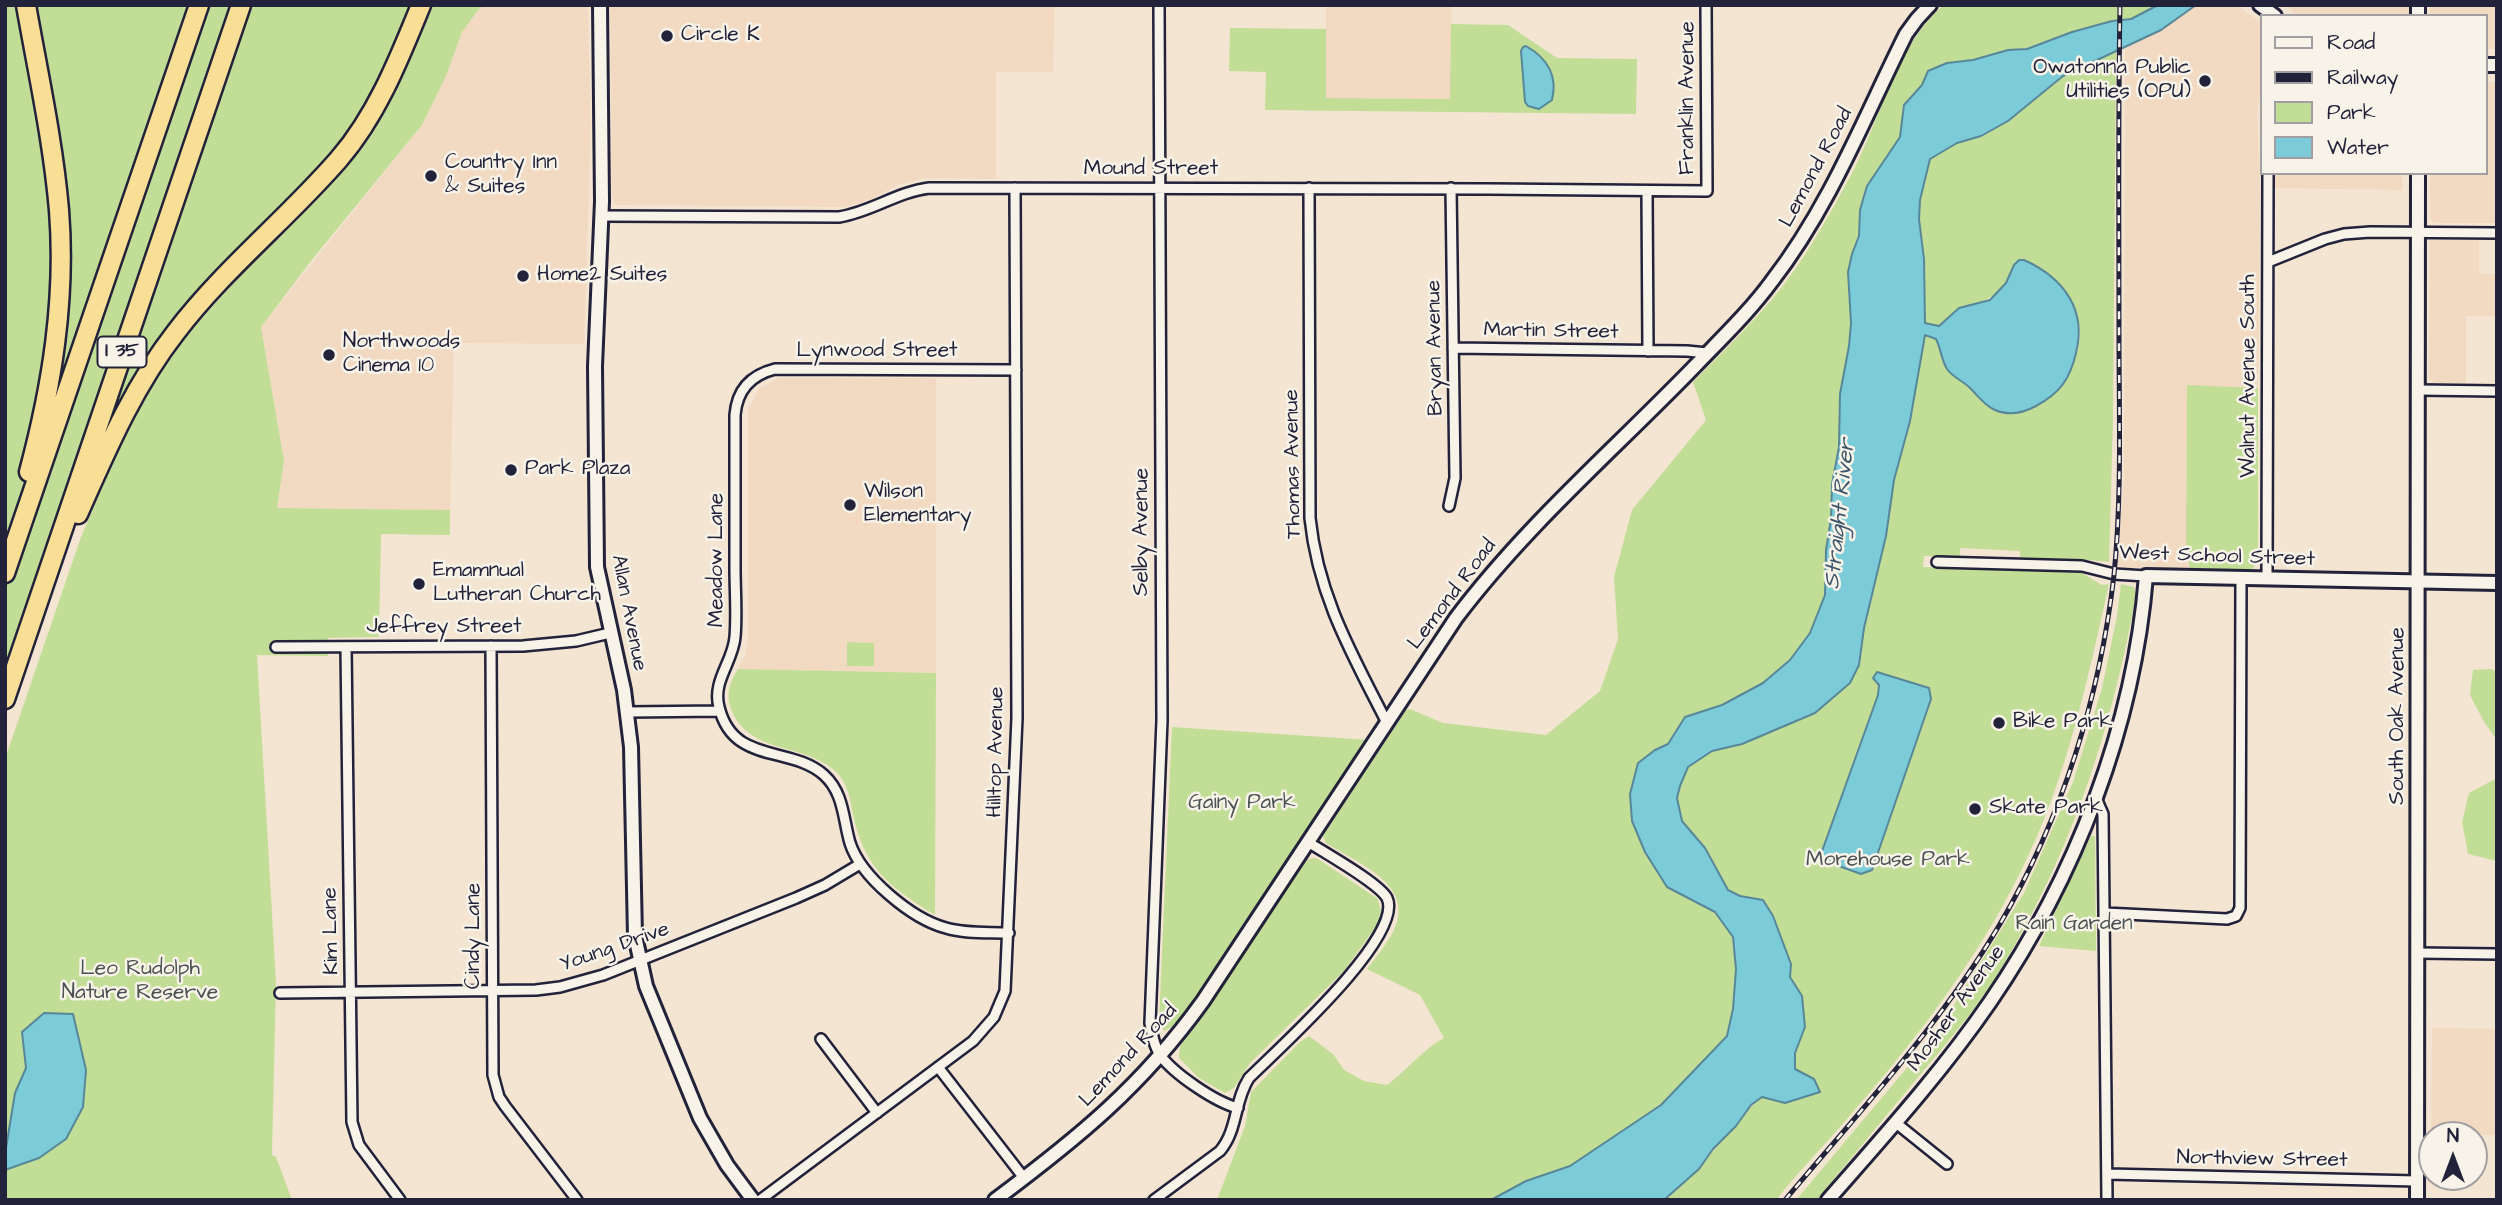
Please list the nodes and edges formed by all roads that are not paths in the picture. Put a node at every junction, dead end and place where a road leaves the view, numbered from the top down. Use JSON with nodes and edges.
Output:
{"nodes":[{"id":1,"x":26,"y":5,"type":"edge"},
{"id":2,"x":199,"y":5,"type":"edge"},
{"id":3,"x":241,"y":5,"type":"edge"},
{"id":4,"x":421,"y":5,"type":"edge"},
{"id":5,"x":600,"y":5,"type":"edge"},
{"id":6,"x":1159,"y":5,"type":"edge"},
{"id":7,"x":1706,"y":5,"type":"edge"},
{"id":8,"x":1930,"y":5,"type":"edge"},
{"id":9,"x":2268,"y":175,"type":"edge"},
{"id":10,"x":2418,"y":175,"type":"edge"},
{"id":11,"x":1015,"y":188,"type":"junction"},
{"id":12,"x":1160,"y":188,"type":"junction"},
{"id":13,"x":1310,"y":188,"type":"junction"},
{"id":14,"x":1451,"y":188,"type":"junction"},
{"id":15,"x":1647,"y":191,"type":"junction"},
{"id":16,"x":1707,"y":191,"type":"joint"},
{"id":17,"x":601,"y":216,"type":"junction"},
{"id":18,"x":2419,"y":232,"type":"junction"},
{"id":19,"x":2497,"y":233,"type":"edge"},
{"id":20,"x":2268,"y":262,"type":"junction"},
{"id":21,"x":1453,"y":348,"type":"junction"},
{"id":22,"x":1648,"y":351,"type":"junction"},
{"id":23,"x":1707,"y":353,"type":"junction"},
{"id":24,"x":1016,"y":370,"type":"junction"},
{"id":25,"x":744,"y":387,"type":"joint"},
{"id":26,"x":2419,"y":390,"type":"junction"},
{"id":27,"x":2497,"y":391,"type":"edge"},
{"id":28,"x":1449,"y":506,"type":"dead end"},
{"id":29,"x":5,"y":561,"type":"edge"},
{"id":30,"x":1937,"y":562,"type":"dead end"},
{"id":31,"x":5,"y":573,"type":"edge"},
{"id":32,"x":2146,"y":576,"type":"junction"},
{"id":33,"x":2241,"y":578,"type":"junction"},
{"id":34,"x":2267,"y":579,"type":"junction"},
{"id":35,"x":2418,"y":582,"type":"junction"},
{"id":36,"x":2497,"y":583,"type":"edge"},
{"id":37,"x":35,"y":613,"type":"junction"},
{"id":38,"x":610,"y":633,"type":"junction"},
{"id":39,"x":346,"y":646,"type":"junction"},
{"id":40,"x":491,"y":646,"type":"junction"},
{"id":41,"x":276,"y":647,"type":"dead end"},
{"id":42,"x":5,"y":699,"type":"edge"},
{"id":43,"x":720,"y":711,"type":"junction"},
{"id":44,"x":628,"y":712,"type":"junction"},
{"id":45,"x":1387,"y":723,"type":"junction"},
{"id":46,"x":2096,"y":798,"type":"junction"},
{"id":47,"x":1308,"y":842,"type":"junction"},
{"id":48,"x":860,"y":864,"type":"junction"},
{"id":49,"x":2105,"y":913,"type":"junction"},
{"id":50,"x":1009,"y":933,"type":"junction"},
{"id":51,"x":2418,"y":953,"type":"junction"},
{"id":52,"x":2497,"y":954,"type":"edge"},
{"id":53,"x":639,"y":961,"type":"junction"},
{"id":54,"x":492,"y":990,"type":"junction"},
{"id":55,"x":350,"y":992,"type":"junction"},
{"id":56,"x":280,"y":993,"type":"dead end"},
{"id":57,"x":821,"y":1039,"type":"dead end"},
{"id":58,"x":1161,"y":1056,"type":"junction"},
{"id":59,"x":938,"y":1067,"type":"junction"},
{"id":60,"x":1238,"y":1108,"type":"junction"},
{"id":61,"x":877,"y":1113,"type":"junction"},
{"id":62,"x":1896,"y":1123,"type":"junction"},
{"id":63,"x":1947,"y":1164,"type":"dead end"},
{"id":64,"x":2107,"y":1174,"type":"junction"},
{"id":65,"x":1024,"y":1178,"type":"junction"},
{"id":66,"x":2417,"y":1181,"type":"junction"},
{"id":67,"x":400,"y":1200,"type":"edge"},
{"id":68,"x":577,"y":1200,"type":"edge"},
{"id":69,"x":753,"y":1200,"type":"edge"},
{"id":70,"x":760,"y":1200,"type":"edge"},
{"id":71,"x":995,"y":1200,"type":"edge"},
{"id":72,"x":1154,"y":1200,"type":"edge"},
{"id":73,"x":1828,"y":1200,"type":"edge"},
{"id":74,"x":2107,"y":1200,"type":"edge"},
{"id":75,"x":2417,"y":1200,"type":"edge"}],
"edges":[{"from":1,"to":29,"type":"highway"},
{"from":2,"to":31,"type":"highway","number":"I 35"},
{"from":3,"to":37,"type":"highway","number":"I 35"},
{"from":4,"to":37,"type":"highway"},
{"from":5,"to":17,"type":"street","name":"Allan Avenue"},
{"from":6,"to":12,"type":"street","name":"Selby Avenue"},
{"from":7,"to":16,"type":"street","name":"Franklin Avenue"},
{"from":8,"to":23,"type":"street","name":"Lemond Road"},
{"from":9,"to":20,"type":"street","name":"Walnut Avenue South"},
{"from":10,"to":18,"type":"street","name":"South Oak Avenue"},
{"from":11,"to":12,"type":"street","name":"Mound Street"},
{"from":11,"to":17,"type":"street","name":"Mound Street"},
{"from":11,"to":24,"type":"street","name":"Hilltop Avenue"},
{"from":12,"to":13,"type":"street","name":"Mound Street"},
{"from":12,"to":58,"type":"street","name":"Selby Avenue"},
{"from":13,"to":14,"type":"street","name":"Mound Street"},
{"from":13,"to":45,"type":"street","name":"Thomas Avenue"},
{"from":14,"to":15,"type":"street","name":"Mound Street"},
{"from":14,"to":21,"type":"street","name":"Bryan Avenue"},
{"from":15,"to":16,"type":"street","name":"Mound Street"},
{"from":15,"to":22,"type":"street"},
{"from":17,"to":38,"type":"street","name":"Allan Avenue"},
{"from":18,"to":19,"type":"street"},
{"from":18,"to":20,"type":"street"},
{"from":18,"to":26,"type":"street","name":"South Oak Avenue"},
{"from":20,"to":34,"type":"street","name":"Walnut Avenue South"},
{"from":21,"to":22,"type":"street","name":"Martin Street"},
{"from":21,"to":28,"type":"street","name":"Bryan Avenue"},
{"from":22,"to":23,"type":"street","name":"Martin Street"},
{"from":23,"to":45,"type":"street","name":"Lemond Road"},
{"from":24,"to":25,"type":"street","name":"Lynwood Street"},
{"from":24,"to":50,"type":"street","name":"Hilltop Avenue"},
{"from":25,"to":43,"type":"street","name":"Meadow Lane"},
{"from":26,"to":27,"type":"street"},
{"from":26,"to":35,"type":"street","name":"South Oak Avenue"},
{"from":30,"to":32,"type":"street","name":"West School Street"},
{"from":32,"to":33,"type":"street","name":"West School Street"},
{"from":32,"to":46,"type":"street","name":"Mosher Avenue"},
{"from":33,"to":34,"type":"street","name":"West School Street"},
{"from":33,"to":49,"type":"street"},
{"from":34,"to":35,"type":"street","name":"West School Street"},
{"from":35,"to":36,"type":"street","name":"West School Street"},
{"from":35,"to":51,"type":"street","name":"South Oak Avenue"},
{"from":37,"to":42,"type":"highway","number":"I 35"},
{"from":38,"to":40,"type":"street","name":"Jeffrey Street"},
{"from":38,"to":44,"type":"street","name":"Allan Avenue"},
{"from":39,"to":40,"type":"street","name":"Jeffrey Street"},
{"from":39,"to":41,"type":"street","name":"Jeffrey Street"},
{"from":39,"to":55,"type":"street","name":"Kim Lane"},
{"from":40,"to":54,"type":"street","name":"Cindy Lane"},
{"from":43,"to":44,"type":"street"},
{"from":43,"to":48,"type":"street"},
{"from":44,"to":53,"type":"street","name":"Allan Avenue"},
{"from":45,"to":47,"type":"street","name":"Lemond Road"},
{"from":46,"to":49,"type":"street"},
{"from":46,"to":62,"type":"street","name":"Mosher Avenue"},
{"from":47,"to":58,"type":"street","name":"Lemond Road"},
{"from":47,"to":60,"type":"street"},
{"from":48,"to":50,"type":"street"},
{"from":48,"to":53,"type":"street","name":"Young Drive"},
{"from":49,"to":64,"type":"street"},
{"from":50,"to":59,"type":"street","name":"Hilltop Avenue"},
{"from":51,"to":52,"type":"street"},
{"from":51,"to":66,"type":"street","name":"South Oak Avenue"},
{"from":53,"to":54,"type":"street","name":"Young Drive"},
{"from":53,"to":69,"type":"street","name":"Allan Avenue"},
{"from":54,"to":55,"type":"street","name":"Young Drive"},
{"from":54,"to":68,"type":"street","name":"Cindy Lane"},
{"from":55,"to":56,"type":"street","name":"Young Drive"},
{"from":55,"to":67,"type":"street","name":"Kim Lane"},
{"from":57,"to":61,"type":"street"},
{"from":58,"to":60,"type":"street"},
{"from":58,"to":65,"type":"street","name":"Lemond Road"},
{"from":59,"to":61,"type":"street","name":"Hilltop Avenue"},
{"from":59,"to":65,"type":"street"},
{"from":60,"to":72,"type":"street"},
{"from":61,"to":70,"type":"street","name":"Hilltop Avenue"},
{"from":62,"to":63,"type":"street"},
{"from":62,"to":73,"type":"street","name":"Mosher Avenue"},
{"from":64,"to":66,"type":"street","name":"Northview Street"},
{"from":64,"to":74,"type":"street"},
{"from":65,"to":71,"type":"street","name":"Lemond Road"},
{"from":66,"to":75,"type":"street","name":"South Oak Avenue"}]}
